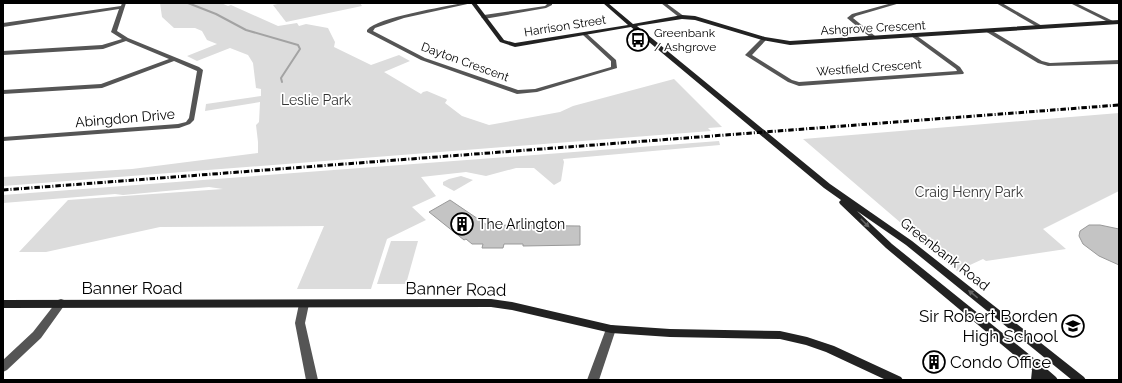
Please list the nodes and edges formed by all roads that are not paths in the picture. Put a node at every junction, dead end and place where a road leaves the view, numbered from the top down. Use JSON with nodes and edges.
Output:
{"nodes":[{"id":1,"x":471,"y":3,"type":"edge"},
{"id":2,"x":550,"y":3,"type":"edge"},
{"id":3,"x":605,"y":3,"type":"edge"},
{"id":4,"x":663,"y":3,"type":"edge"},
{"id":5,"x":898,"y":3,"type":"edge"},
{"id":6,"x":998,"y":3,"type":"edge"},
{"id":7,"x":1072,"y":3,"type":"edge"},
{"id":8,"x":124,"y":5,"type":"edge"},
{"id":9,"x":484,"y":17,"type":"junction"},
{"id":10,"x":682,"y":17,"type":"junction"},
{"id":11,"x":1112,"y":22,"type":"junction"},
{"id":12,"x":1119,"y":22,"type":"edge"},
{"id":13,"x":3,"y":25,"type":"edge"},
{"id":14,"x":632,"y":26,"type":"junction"},
{"id":15,"x":1041,"y":27,"type":"junction"},
{"id":16,"x":987,"y":30,"type":"junction"},
{"id":17,"x":585,"y":34,"type":"junction"},
{"id":18,"x":913,"y":35,"type":"junction"},
{"id":19,"x":873,"y":37,"type":"junction"},
{"id":20,"x":126,"y":39,"type":"junction"},
{"id":21,"x":764,"y":39,"type":"junction"},
{"id":22,"x":3,"y":53,"type":"edge"},
{"id":23,"x":174,"y":59,"type":"junction"},
{"id":24,"x":1119,"y":62,"type":"edge"},
{"id":25,"x":3,"y":92,"type":"edge"},
{"id":26,"x":3,"y":139,"type":"edge"},
{"id":27,"x":827,"y":186,"type":"junction"},
{"id":28,"x":61,"y":303,"type":"junction"},
{"id":29,"x":3,"y":304,"type":"edge"},
{"id":30,"x":304,"y":304,"type":"junction"},
{"id":31,"x":611,"y":329,"type":"junction"},
{"id":32,"x":3,"y":367,"type":"edge"},
{"id":33,"x":1037,"y":367,"type":"junction"},
{"id":34,"x":312,"y":380,"type":"edge"},
{"id":35,"x":593,"y":380,"type":"edge"},
{"id":36,"x":897,"y":380,"type":"edge"},
{"id":37,"x":1037,"y":380,"type":"edge"},
{"id":38,"x":1052,"y":380,"type":"edge"},
{"id":39,"x":1080,"y":380,"type":"edge"}],
"edges":[{"from":1,"to":9,"type":"street","name":"Harrison Street"},
{"from":1,"to":17,"type":"street","name":"Dayton Crescent"},
{"from":2,"to":9,"type":"street"},
{"from":3,"to":14,"type":"street","name":"Greenbank Road"},
{"from":4,"to":10,"type":"street"},
{"from":5,"to":19,"type":"street"},
{"from":6,"to":15,"type":"street"},
{"from":7,"to":11,"type":"street"},
{"from":8,"to":13,"type":"street"},
{"from":8,"to":20,"type":"street","name":"Abingdon Drive"},
{"from":9,"to":17,"type":"street","name":"Harrison Street"},
{"from":10,"to":14,"type":"street","name":"Ashgrove Crescent"},
{"from":10,"to":21,"type":"street","name":"Ashgrove Crescent"},
{"from":11,"to":12,"type":"street","name":"Ashgrove Crescent"},
{"from":11,"to":15,"type":"street","name":"Ashgrove Crescent"},
{"from":14,"to":17,"type":"street","name":"Harrison Street"},
{"from":14,"to":27,"type":"street","name":"Greenbank Road"},
{"from":15,"to":16,"type":"street","name":"Ashgrove Crescent"},
{"from":16,"to":18,"type":"street","name":"Ashgrove Crescent"},
{"from":16,"to":24,"type":"street"},
{"from":18,"to":19,"type":"street","name":"Ashgrove Crescent"},
{"from":18,"to":21,"type":"street","name":"Westfield Crescent"},
{"from":19,"to":21,"type":"street","name":"Ashgrove Crescent"},
{"from":20,"to":22,"type":"street"},
{"from":20,"to":23,"type":"street","name":"Abingdon Drive"},
{"from":23,"to":25,"type":"street"},
{"from":23,"to":26,"type":"street","name":"Abingdon Drive"},
{"from":27,"to":33,"type":"street","name":"Greenbank Road","one_way":true},
{"from":39,"to":27,"type":"street","name":"Greenbank Road","one_way":true},
{"from":28,"to":29,"type":"street","name":"Banner Road"},
{"from":28,"to":30,"type":"street","name":"Banner Road"},
{"from":28,"to":32,"type":"street"},
{"from":30,"to":31,"type":"street","name":"Banner Road"},
{"from":30,"to":34,"type":"street"},
{"from":31,"to":35,"type":"street"},
{"from":31,"to":36,"type":"street","name":"Banner Road"},
{"from":33,"to":37,"type":"street"},
{"from":33,"to":38,"type":"street","name":"Greenbank Road"}]}
